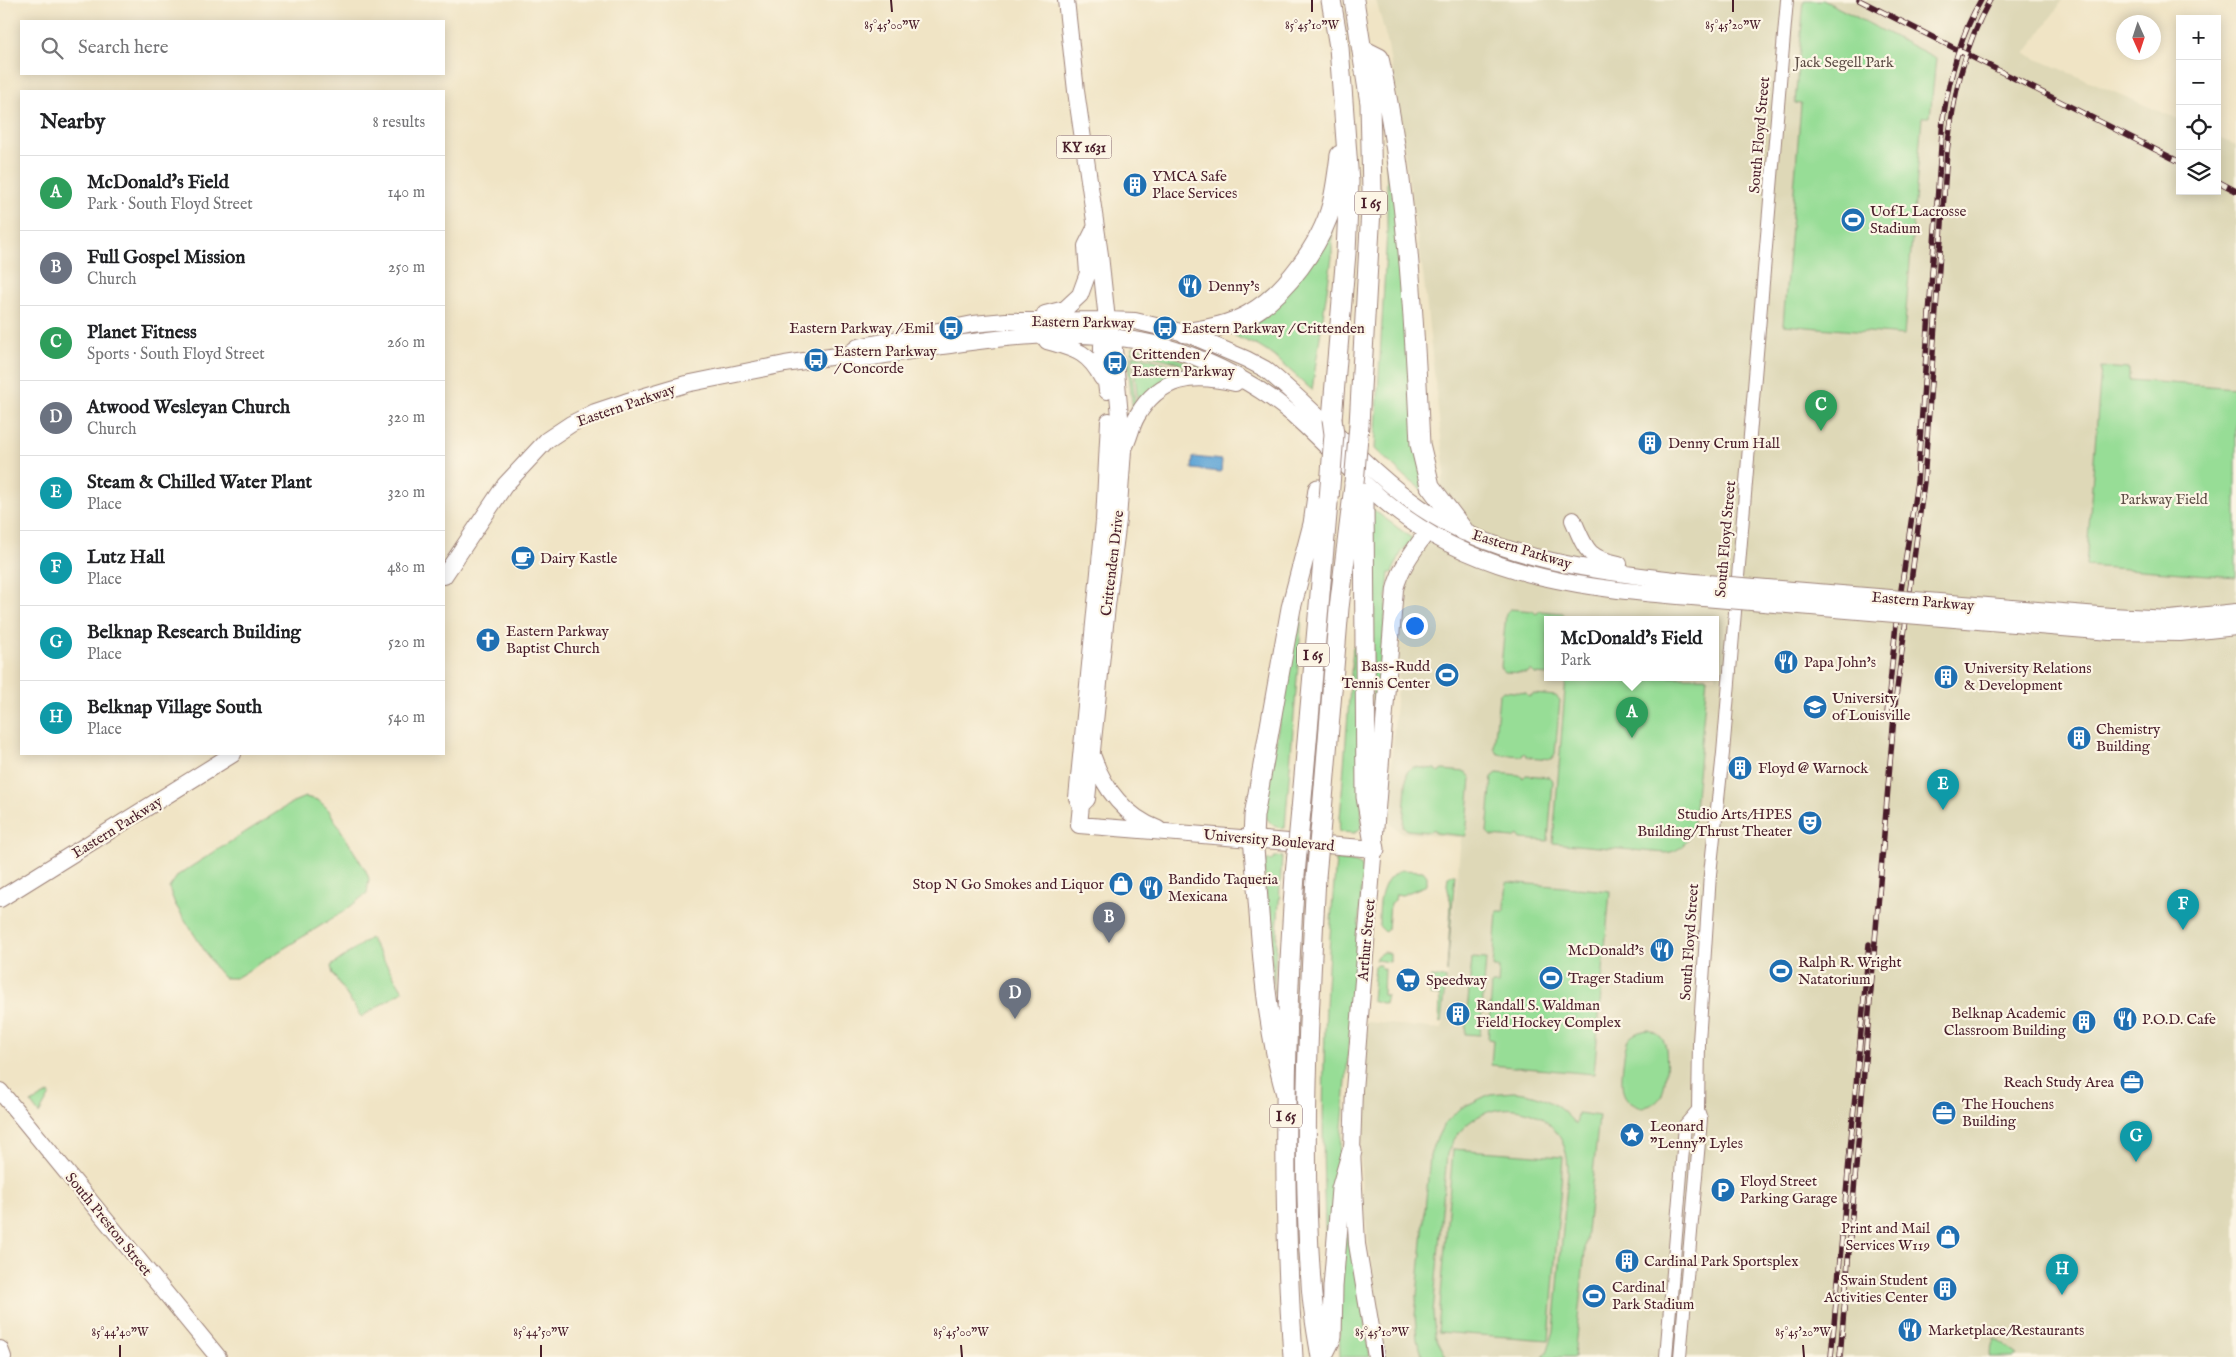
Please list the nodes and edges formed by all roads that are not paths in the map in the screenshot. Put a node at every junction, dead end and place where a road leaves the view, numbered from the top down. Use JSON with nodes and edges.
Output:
{"nodes":[{"id":1,"x":1066,"y":0,"type":"edge"},
{"id":2,"x":1331,"y":0,"type":"edge"},
{"id":3,"x":1354,"y":0,"type":"edge"},
{"id":4,"x":1787,"y":0,"type":"edge"},
{"id":5,"x":1363,"y":50,"type":"junction"},
{"id":6,"x":1345,"y":111,"type":"junction"},
{"id":7,"x":1096,"y":228,"type":"junction"},
{"id":8,"x":1107,"y":320,"type":"junction"},
{"id":9,"x":1033,"y":329,"type":"junction"},
{"id":10,"x":1185,"y":333,"type":"junction"},
{"id":11,"x":1107,"y":337,"type":"junction"},
{"id":12,"x":1106,"y":387,"type":"junction"},
{"id":13,"x":1253,"y":387,"type":"junction"},
{"id":14,"x":1123,"y":450,"type":"junction"},
{"id":15,"x":1354,"y":483,"type":"junction"},
{"id":16,"x":1323,"y":494,"type":"junction"},
{"id":17,"x":1573,"y":520,"type":"dead end"},
{"id":18,"x":1464,"y":531,"type":"junction"},
{"id":19,"x":1427,"y":532,"type":"junction"},
{"id":20,"x":1450,"y":544,"type":"junction"},
{"id":21,"x":1567,"y":564,"type":"junction"},
{"id":22,"x":445,"y":575,"type":"edge"},
{"id":23,"x":1662,"y":579,"type":"junction"},
{"id":24,"x":1693,"y":590,"type":"junction"},
{"id":25,"x":2236,"y":612,"type":"edge"},
{"id":26,"x":2111,"y":624,"type":"junction"},
{"id":27,"x":2236,"y":627,"type":"edge"},
{"id":28,"x":231,"y":755,"type":"edge"},
{"id":29,"x":1093,"y":756,"type":"junction"},
{"id":30,"x":1081,"y":805,"type":"junction"},
{"id":31,"x":1079,"y":825,"type":"joint"},
{"id":32,"x":1162,"y":831,"type":"junction"},
{"id":33,"x":1253,"y":838,"type":"junction"},
{"id":34,"x":1375,"y":849,"type":"junction"},
{"id":35,"x":0,"y":899,"type":"edge"},
{"id":36,"x":0,"y":1091,"type":"edge"},
{"id":37,"x":1286,"y":1094,"type":"junction"},
{"id":38,"x":1698,"y":1110,"type":"junction"},
{"id":39,"x":1352,"y":1151,"type":"junction"},
{"id":40,"x":0,"y":1349,"type":"edge"},
{"id":41,"x":3,"y":1357,"type":"edge"},
{"id":42,"x":218,"y":1357,"type":"edge"},
{"id":43,"x":1293,"y":1357,"type":"edge"},
{"id":44,"x":1322,"y":1357,"type":"edge"},
{"id":45,"x":1376,"y":1357,"type":"edge"},
{"id":46,"x":1666,"y":1357,"type":"edge"},
{"id":47,"x":1680,"y":1357,"type":"edge"}],
"edges":[{"from":1,"to":7,"type":"main road","name":"Crittenden Drive","number":"KY 1631"},
{"from":2,"to":6,"type":"highway","number":"I 65"},
{"from":3,"to":5,"type":"highway","number":"I 65"},
{"from":4,"to":38,"type":"street","name":"South Floyd Street"},
{"from":5,"to":15,"type":"highway","number":"I 65","bridge":true},
{"from":5,"to":18,"type":"highway"},
{"from":6,"to":10,"type":"highway"},
{"from":6,"to":16,"type":"highway","number":"I 65","bridge":true},
{"from":7,"to":8,"type":"main road","name":"Crittenden Drive","number":"KY 1631"},
{"from":7,"to":9,"type":"main road"},
{"from":8,"to":9,"type":"main road","name":"Eastern Parkway"},
{"from":8,"to":10,"type":"main road","name":"Eastern Parkway"},
{"from":8,"to":11,"type":"main road","name":"Crittenden Drive","number":"KY 1631"},
{"from":9,"to":11,"type":"main road","name":"Eastern Parkway"},
{"from":9,"to":12,"type":"main road"},
{"from":9,"to":22,"type":"main road","name":"Eastern Parkway"},
{"from":10,"to":18,"type":"main road","name":"Eastern Parkway"},
{"from":11,"to":12,"type":"main road","name":"Crittenden Drive"},
{"from":11,"to":13,"type":"main road","name":"Eastern Parkway"},
{"from":11,"to":14,"type":"main road","name":"Crittenden Drive"},
{"from":12,"to":30,"type":"main road","name":"Crittenden Drive"},
{"from":13,"to":14,"type":"main road"},
{"from":13,"to":19,"type":"main road","name":"Eastern Parkway"},
{"from":14,"to":29,"type":"main road","name":"Crittenden Drive"},
{"from":15,"to":34,"type":"highway"},
{"from":15,"to":44,"type":"highway","number":"I 65","bridge":true},
{"from":16,"to":33,"type":"highway"},
{"from":16,"to":37,"type":"highway","number":"I 65","bridge":true},
{"from":17,"to":23,"type":"main road"},
{"from":18,"to":21,"type":"main road","name":"Eastern Parkway"},
{"from":19,"to":20,"type":"main road","name":"Eastern Parkway"},
{"from":19,"to":34,"type":"main road","name":"Arthur Street"},
{"from":20,"to":21,"type":"main road"},
{"from":20,"to":24,"type":"main road","name":"Eastern Parkway"},
{"from":21,"to":23,"type":"main road","name":"Eastern Parkway"},
{"from":23,"to":24,"type":"main road","name":"Eastern Parkway"},
{"from":24,"to":26,"type":"main road","name":"Eastern Parkway","bridge":true},
{"from":25,"to":26,"type":"main road","name":"Eastern Parkway"},
{"from":26,"to":27,"type":"main road","name":"Eastern Parkway"},
{"from":28,"to":35,"type":"main road","name":"Eastern Parkway"},
{"from":29,"to":30,"type":"main road","name":"Crittenden Drive"},
{"from":29,"to":32,"type":"main road"},
{"from":30,"to":31,"type":"main road","name":"Crittenden Drive"},
{"from":31,"to":32,"type":"main road","name":"University Boulevard"},
{"from":32,"to":33,"type":"main road","name":"University Boulevard"},
{"from":33,"to":34,"type":"main road","name":"University Boulevard"},
{"from":33,"to":37,"type":"highway"},
{"from":34,"to":39,"type":"main road","name":"Arthur Street"},
{"from":36,"to":42,"type":"main road","name":"South Preston Street"},
{"from":37,"to":43,"type":"highway","number":"I 65"},
{"from":38,"to":46,"type":"street"},
{"from":38,"to":47,"type":"street","name":"South Floyd Street"},
{"from":39,"to":44,"type":"highway"},
{"from":39,"to":45,"type":"main road","name":"Arthur Street"},
{"from":40,"to":41,"type":"main road"}]}
